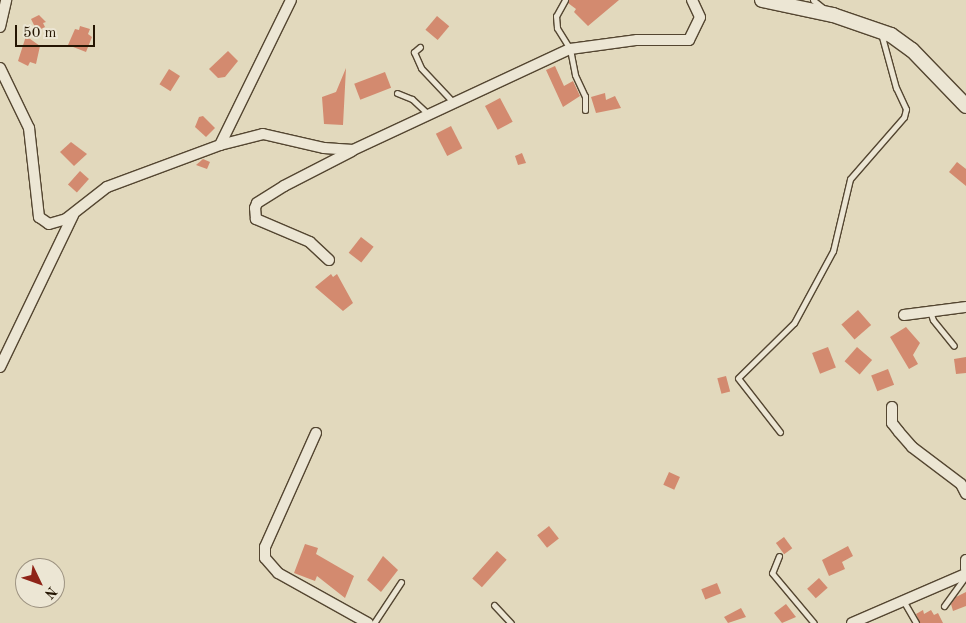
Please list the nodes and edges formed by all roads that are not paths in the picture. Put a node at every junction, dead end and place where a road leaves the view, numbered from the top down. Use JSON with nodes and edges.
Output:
{"nodes":[{"id":1,"x":6,"y":0,"type":"edge"},
{"id":2,"x":292,"y":0,"type":"edge"},
{"id":3,"x":565,"y":0,"type":"edge"},
{"id":4,"x":692,"y":0,"type":"edge"},
{"id":5,"x":762,"y":0,"type":"edge"},
{"id":6,"x":813,"y":0,"type":"edge"},
{"id":7,"x":833,"y":15,"type":"junction"},
{"id":8,"x":0,"y":27,"type":"edge"},
{"id":9,"x":881,"y":33,"type":"junction"},
{"id":10,"x":420,"y":47,"type":"dead end"},
{"id":11,"x":570,"y":49,"type":"junction"},
{"id":12,"x":0,"y":68,"type":"edge"},
{"id":13,"x":397,"y":93,"type":"dead end"},
{"id":14,"x":454,"y":103,"type":"junction"},
{"id":15,"x":966,"y":106,"type":"edge"},
{"id":16,"x":585,"y":110,"type":"dead end"},
{"id":17,"x":428,"y":115,"type":"junction"},
{"id":18,"x":220,"y":145,"type":"junction"},
{"id":19,"x":353,"y":150,"type":"junction"},
{"id":20,"x":74,"y":212,"type":"junction"},
{"id":21,"x":329,"y":260,"type":"dead end"},
{"id":22,"x":966,"y":307,"type":"edge"},
{"id":23,"x":930,"y":311,"type":"junction"},
{"id":24,"x":904,"y":315,"type":"dead end"},
{"id":25,"x":954,"y":346,"type":"dead end"},
{"id":26,"x":0,"y":367,"type":"edge"},
{"id":27,"x":892,"y":407,"type":"dead end"},
{"id":28,"x":780,"y":432,"type":"dead end"},
{"id":29,"x":316,"y":433,"type":"dead end"},
{"id":30,"x":966,"y":494,"type":"edge"},
{"id":31,"x":780,"y":556,"type":"dead end"},
{"id":32,"x":966,"y":560,"type":"edge"},
{"id":33,"x":966,"y":569,"type":"edge"},
{"id":34,"x":966,"y":575,"type":"edge"},
{"id":35,"x":401,"y":582,"type":"dead end"},
{"id":36,"x":904,"y":602,"type":"junction"},
{"id":37,"x":494,"y":605,"type":"dead end"},
{"id":38,"x":944,"y":606,"type":"dead end"},
{"id":39,"x":368,"y":623,"type":"edge"},
{"id":40,"x":374,"y":623,"type":"edge"},
{"id":41,"x":511,"y":623,"type":"edge"},
{"id":42,"x":814,"y":623,"type":"edge"},
{"id":43,"x":852,"y":623,"type":"edge"},
{"id":44,"x":916,"y":623,"type":"edge"}],
"edges":[{"from":1,"to":8,"type":"street"},
{"from":2,"to":18,"type":"street"},
{"from":3,"to":11,"type":"lane"},
{"from":4,"to":11,"type":"street"},
{"from":5,"to":7,"type":"main road"},
{"from":6,"to":7,"type":"lane"},
{"from":7,"to":9,"type":"main road"},
{"from":9,"to":15,"type":"main road"},
{"from":9,"to":28,"type":"lane"},
{"from":10,"to":14,"type":"lane"},
{"from":11,"to":14,"type":"street"},
{"from":11,"to":16,"type":"lane"},
{"from":12,"to":20,"type":"street"},
{"from":13,"to":17,"type":"lane"},
{"from":14,"to":17,"type":"street"},
{"from":17,"to":19,"type":"street"},
{"from":18,"to":19,"type":"street"},
{"from":18,"to":20,"type":"street"},
{"from":19,"to":21,"type":"street"},
{"from":20,"to":26,"type":"street"},
{"from":22,"to":23,"type":"street"},
{"from":23,"to":24,"type":"street"},
{"from":23,"to":25,"type":"lane"},
{"from":27,"to":30,"type":"street"},
{"from":29,"to":39,"type":"street"},
{"from":31,"to":42,"type":"lane"},
{"from":32,"to":33,"type":"street"},
{"from":34,"to":36,"type":"street"},
{"from":34,"to":38,"type":"lane"},
{"from":35,"to":40,"type":"lane"},
{"from":36,"to":43,"type":"street"},
{"from":36,"to":44,"type":"lane"},
{"from":37,"to":41,"type":"lane"}]}
